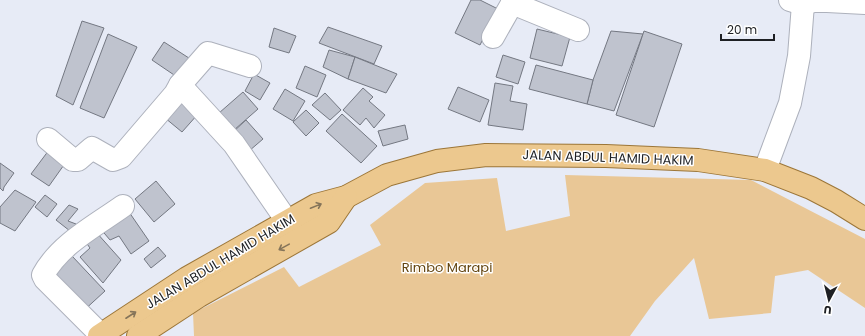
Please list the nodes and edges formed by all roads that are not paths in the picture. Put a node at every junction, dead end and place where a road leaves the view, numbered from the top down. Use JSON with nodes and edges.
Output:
{"nodes":[{"id":1,"x":513,"y":1,"type":"edge"},
{"id":2,"x":796,"y":2,"type":"edge"},
{"id":3,"x":865,"y":3,"type":"edge"},
{"id":4,"x":578,"y":30,"type":"dead end"},
{"id":5,"x":493,"y":37,"type":"dead end"},
{"id":6,"x":250,"y":66,"type":"dead end"},
{"id":7,"x":180,"y":85,"type":"junction"},
{"id":8,"x":48,"y":139,"type":"dead end"},
{"id":9,"x":765,"y":170,"type":"junction"},
{"id":10,"x":346,"y":197,"type":"junction"},
{"id":11,"x":123,"y":206,"type":"dead end"},
{"id":12,"x":865,"y":219,"type":"edge"},
{"id":13,"x":287,"y":221,"type":"junction"},
{"id":14,"x":100,"y":335,"type":"edge"},
{"id":15,"x":138,"y":336,"type":"edge"}],
"edges":[{"from":1,"to":4,"type":"street"},
{"from":1,"to":5,"type":"street"},
{"from":2,"to":3,"type":"street"},
{"from":2,"to":9,"type":"street"},
{"from":6,"to":7,"type":"street"},
{"from":7,"to":8,"type":"street"},
{"from":7,"to":13,"type":"street"},
{"from":9,"to":10,"type":"main road","name":"JALAN ABDUL HAMID HAKIM"},
{"from":9,"to":12,"type":"main road","name":"JALAN ABDUL HAMID HAKIM"},
{"from":13,"to":10,"type":"main road","name":"JALAN ABDUL HAMID HAKIM","one_way":true},
{"from":10,"to":15,"type":"main road","name":"JALAN ABDUL HAMID HAKIM","one_way":true},
{"from":11,"to":14,"type":"street"},
{"from":14,"to":13,"type":"main road","name":"JALAN ABDUL HAMID HAKIM","one_way":true}]}
